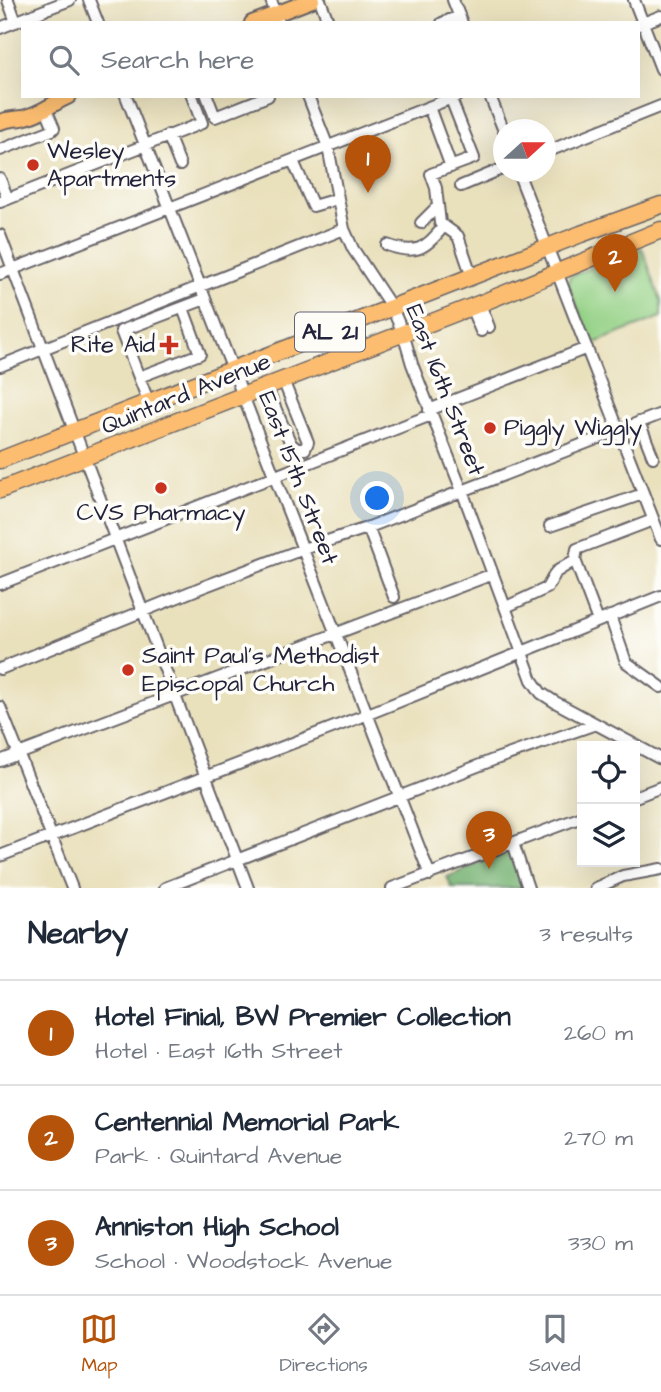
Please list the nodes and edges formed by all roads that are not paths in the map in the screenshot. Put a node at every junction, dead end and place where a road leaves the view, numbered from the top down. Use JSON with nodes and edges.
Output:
{"nodes":[{"id":1,"x":8,"y":0,"type":"edge"},
{"id":2,"x":70,"y":0,"type":"edge"},
{"id":3,"x":89,"y":0,"type":"edge"},
{"id":4,"x":312,"y":0,"type":"edge"},
{"id":5,"x":320,"y":0,"type":"edge"},
{"id":6,"x":453,"y":0,"type":"edge"},
{"id":7,"x":635,"y":0,"type":"edge"},
{"id":8,"x":276,"y":12,"type":"edge"},
{"id":9,"x":661,"y":16,"type":"edge"},
{"id":10,"x":460,"y":19,"type":"edge"},
{"id":11,"x":97,"y":21,"type":"edge"},
{"id":12,"x":257,"y":21,"type":"edge"},
{"id":13,"x":328,"y":21,"type":"edge"},
{"id":14,"x":639,"y":21,"type":"edge"},
{"id":15,"x":16,"y":22,"type":"junction"},
{"id":16,"x":640,"y":24,"type":"edge"},
{"id":17,"x":0,"y":28,"type":"edge"},
{"id":18,"x":661,"y":69,"type":"edge"},
{"id":19,"x":65,"y":98,"type":"edge"},
{"id":20,"x":127,"y":98,"type":"edge"},
{"id":21,"x":193,"y":98,"type":"edge"},
{"id":22,"x":208,"y":98,"type":"edge"},
{"id":23,"x":263,"y":98,"type":"edge"},
{"id":24,"x":309,"y":98,"type":"edge"},
{"id":25,"x":454,"y":98,"type":"edge"},
{"id":26,"x":492,"y":98,"type":"edge"},
{"id":27,"x":49,"y":106,"type":"junction"},
{"id":28,"x":661,"y":106,"type":"edge"},
{"id":29,"x":429,"y":107,"type":"junction"},
{"id":30,"x":499,"y":119,"type":"edge"},
{"id":31,"x":7,"y":120,"type":"edge"},
{"id":32,"x":168,"y":135,"type":"junction"},
{"id":33,"x":145,"y":144,"type":"junction"},
{"id":34,"x":328,"y":147,"type":"junction"},
{"id":35,"x":556,"y":148,"type":"edge"},
{"id":36,"x":0,"y":150,"type":"edge"},
{"id":37,"x":293,"y":160,"type":"junction"},
{"id":38,"x":180,"y":165,"type":"dead end"},
{"id":39,"x":451,"y":167,"type":"junction"},
{"id":40,"x":493,"y":172,"type":"edge"},
{"id":41,"x":0,"y":179,"type":"edge"},
{"id":42,"x":522,"y":182,"type":"edge"},
{"id":43,"x":461,"y":186,"type":"dead end"},
{"id":44,"x":337,"y":199,"type":"junction"},
{"id":45,"x":4,"y":200,"type":"edge"},
{"id":46,"x":438,"y":205,"type":"junction"},
{"id":47,"x":661,"y":205,"type":"edge"},
{"id":48,"x":170,"y":208,"type":"junction"},
{"id":49,"x":421,"y":223,"type":"dead end"},
{"id":50,"x":443,"y":227,"type":"junction"},
{"id":51,"x":344,"y":229,"type":"junction"},
{"id":52,"x":661,"y":230,"type":"edge"},
{"id":53,"x":0,"y":235,"type":"edge"},
{"id":54,"x":387,"y":245,"type":"dead end"},
{"id":55,"x":548,"y":248,"type":"junction"},
{"id":56,"x":13,"y":270,"type":"junction"},
{"id":57,"x":557,"y":273,"type":"junction"},
{"id":58,"x":0,"y":274,"type":"edge"},
{"id":59,"x":472,"y":277,"type":"junction"},
{"id":60,"x":200,"y":286,"type":"junction"},
{"id":61,"x":205,"y":299,"type":"junction"},
{"id":62,"x":476,"y":305,"type":"junction"},
{"id":63,"x":183,"y":308,"type":"junction"},
{"id":64,"x":392,"y":308,"type":"junction"},
{"id":65,"x":485,"y":329,"type":"dead end"},
{"id":66,"x":403,"y":333,"type":"junction"},
{"id":67,"x":587,"y":348,"type":"junction"},
{"id":68,"x":44,"y":349,"type":"junction"},
{"id":69,"x":0,"y":366,"type":"edge"},
{"id":70,"x":233,"y":369,"type":"junction"},
{"id":71,"x":139,"y":377,"type":"junction"},
{"id":72,"x":283,"y":380,"type":"junction"},
{"id":73,"x":266,"y":387,"type":"junction"},
{"id":74,"x":243,"y":396,"type":"junction"},
{"id":75,"x":149,"y":403,"type":"junction"},
{"id":76,"x":430,"y":412,"type":"junction"},
{"id":77,"x":660,"y":417,"type":"edge"},
{"id":78,"x":639,"y":422,"type":"junction"},
{"id":79,"x":619,"y":430,"type":"junction"},
{"id":80,"x":75,"y":431,"type":"junction"},
{"id":81,"x":653,"y":457,"type":"dead end"},
{"id":82,"x":85,"y":458,"type":"junction"},
{"id":83,"x":0,"y":460,"type":"edge"},
{"id":84,"x":274,"y":475,"type":"junction"},
{"id":85,"x":0,"y":490,"type":"edge"},
{"id":86,"x":462,"y":491,"type":"junction"},
{"id":87,"x":643,"y":494,"type":"junction"},
{"id":88,"x":661,"y":502,"type":"edge"},
{"id":89,"x":648,"y":507,"type":"junction"},
{"id":90,"x":653,"y":520,"type":"junction"},
{"id":91,"x":550,"y":526,"type":"dead end"},
{"id":92,"x":368,"y":527,"type":"junction"},
{"id":93,"x":115,"y":537,"type":"junction"},
{"id":94,"x":661,"y":539,"type":"edge"},
{"id":95,"x":303,"y":549,"type":"junction"},
{"id":96,"x":575,"y":560,"type":"junction"},
{"id":97,"x":493,"y":574,"type":"junction"},
{"id":98,"x":0,"y":584,"type":"edge"},
{"id":99,"x":661,"y":596,"type":"edge"},
{"id":100,"x":394,"y":597,"type":"dead end"},
{"id":101,"x":506,"y":607,"type":"junction"},
{"id":102,"x":143,"y":611,"type":"junction"},
{"id":103,"x":610,"y":615,"type":"junction"},
{"id":104,"x":598,"y":621,"type":"junction"},
{"id":105,"x":336,"y":633,"type":"junction"},
{"id":106,"x":522,"y":651,"type":"junction"},
{"id":107,"x":0,"y":669,"type":"edge"},
{"id":108,"x":661,"y":687,"type":"edge"},
{"id":109,"x":175,"y":695,"type":"junction"},
{"id":110,"x":0,"y":707,"type":"edge"},
{"id":111,"x":368,"y":715,"type":"junction"},
{"id":112,"x":596,"y":724,"type":"junction"},
{"id":113,"x":19,"y":754,"type":"junction"},
{"id":114,"x":661,"y":760,"type":"edge"},
{"id":115,"x":0,"y":761,"type":"edge"},
{"id":116,"x":206,"y":777,"type":"junction"},
{"id":117,"x":661,"y":787,"type":"edge"},
{"id":118,"x":640,"y":795,"type":"edge"},
{"id":119,"x":400,"y":797,"type":"junction"},
{"id":120,"x":577,"y":819,"type":"edge"},
{"id":121,"x":52,"y":837,"type":"junction"},
{"id":122,"x":513,"y":843,"type":"junction"},
{"id":123,"x":0,"y":856,"type":"edge"},
{"id":124,"x":238,"y":860,"type":"junction"},
{"id":125,"x":661,"y":869,"type":"edge"},
{"id":126,"x":430,"y":875,"type":"junction"},
{"id":127,"x":72,"y":888,"type":"edge"},
{"id":128,"x":166,"y":888,"type":"edge"},
{"id":129,"x":248,"y":888,"type":"edge"},
{"id":130,"x":392,"y":888,"type":"edge"},
{"id":131,"x":528,"y":888,"type":"edge"},
{"id":132,"x":596,"y":888,"type":"edge"}],
"edges":[{"from":1,"to":15,"type":"street"},
{"from":2,"to":15,"type":"street"},
{"from":3,"to":11,"type":"street"},
{"from":4,"to":8,"type":"main road"},
{"from":5,"to":13,"type":"street"},
{"from":6,"to":10,"type":"street"},
{"from":7,"to":14,"type":"street"},
{"from":8,"to":12,"type":"main road"},
{"from":9,"to":16,"type":"street"},
{"from":15,"to":17,"type":"street"},
{"from":16,"to":18,"type":"street"},
{"from":19,"to":27,"type":"main road"},
{"from":20,"to":33,"type":"street","name":"East 15th Street"},
{"from":21,"to":32,"type":"street"},
{"from":22,"to":23,"type":"street"},
{"from":24,"to":34,"type":"street","name":"East 16th Street"},
{"from":25,"to":29,"type":"street"},
{"from":25,"to":39,"type":"street"},
{"from":26,"to":30,"type":"street"},
{"from":27,"to":31,"type":"main road"},
{"from":27,"to":36,"type":"street"},
{"from":28,"to":35,"type":"street"},
{"from":29,"to":34,"type":"street"},
{"from":29,"to":39,"type":"street"},
{"from":32,"to":33,"type":"street"},
{"from":32,"to":38,"type":"street"},
{"from":33,"to":45,"type":"street"},
{"from":33,"to":48,"type":"street","name":"East 15th Street"},
{"from":34,"to":37,"type":"street"},
{"from":34,"to":44,"type":"street","name":"East 16th Street"},
{"from":37,"to":44,"type":"street"},
{"from":37,"to":48,"type":"street"},
{"from":39,"to":46,"type":"street"},
{"from":40,"to":43,"type":"street"},
{"from":41,"to":45,"type":"street"},
{"from":42,"to":55,"type":"street"},
{"from":44,"to":51,"type":"street","name":"East 16th Street"},
{"from":46,"to":49,"type":"street"},
{"from":46,"to":50,"type":"street"},
{"from":47,"to":55,"type":"highway","name":"Quintard Avenue","number":"AL 21"},
{"from":48,"to":56,"type":"street"},
{"from":48,"to":60,"type":"street","name":"East 15th Street"},
{"from":50,"to":54,"type":"street"},
{"from":50,"to":59,"type":"street"},
{"from":51,"to":60,"type":"street"},
{"from":51,"to":64,"type":"street","name":"East 16th Street"},
{"from":52,"to":57,"type":"highway","name":"Quintard Avenue","number":"AL 21"},
{"from":53,"to":56,"type":"street"},
{"from":55,"to":57,"type":"street"},
{"from":55,"to":59,"type":"highway","name":"Quintard Avenue","number":"AL 21"},
{"from":56,"to":58,"type":"street"},
{"from":56,"to":68,"type":"street"},
{"from":57,"to":62,"type":"highway","name":"Quintard Avenue","number":"AL 21"},
{"from":57,"to":67,"type":"street"},
{"from":59,"to":64,"type":"highway","name":"Quintard Avenue","number":"AL 21"},
{"from":60,"to":61,"type":"street","name":"East 15th Street"},
{"from":60,"to":68,"type":"street"},
{"from":61,"to":63,"type":"street"},
{"from":61,"to":70,"type":"street","name":"East 15th Street"},
{"from":62,"to":65,"type":"street"},
{"from":62,"to":66,"type":"highway","name":"Quintard Avenue","number":"AL 21"},
{"from":63,"to":71,"type":"street"},
{"from":63,"to":71,"type":"street"},
{"from":64,"to":66,"type":"street","name":"East 16th Street"},
{"from":64,"to":70,"type":"highway","name":"Quintard Avenue","number":"AL 21"},
{"from":66,"to":72,"type":"highway","name":"Quintard Avenue","number":"AL 21"},
{"from":66,"to":76,"type":"street","name":"East 16th Street"},
{"from":67,"to":76,"type":"street"},
{"from":67,"to":79,"type":"street"},
{"from":68,"to":69,"type":"street"},
{"from":68,"to":80,"type":"street"},
{"from":70,"to":74,"type":"street","name":"East 15th Street"},
{"from":70,"to":75,"type":"highway","name":"Quintard Avenue","number":"AL 21"},
{"from":71,"to":75,"type":"street"},
{"from":72,"to":73,"type":"highway","name":"Quintard Avenue","number":"AL 21"},
{"from":72,"to":73,"type":"street"},
{"from":73,"to":74,"type":"highway","name":"Quintard Avenue","number":"AL 21"},
{"from":74,"to":82,"type":"highway","name":"Quintard Avenue","number":"AL 21"},
{"from":74,"to":84,"type":"street","name":"East 15th Street"},
{"from":75,"to":80,"type":"highway","name":"Quintard Avenue","number":"AL 21"},
{"from":76,"to":84,"type":"street"},
{"from":76,"to":86,"type":"street","name":"East 16th Street"},
{"from":77,"to":78,"type":"street"},
{"from":78,"to":79,"type":"street"},
{"from":78,"to":81,"type":"street"},
{"from":79,"to":86,"type":"street"},
{"from":79,"to":87,"type":"street"},
{"from":80,"to":82,"type":"street"},
{"from":80,"to":83,"type":"highway","name":"Quintard Avenue","number":"AL 21"},
{"from":82,"to":85,"type":"highway","name":"Quintard Avenue","number":"AL 21"},
{"from":82,"to":93,"type":"street"},
{"from":84,"to":93,"type":"street"},
{"from":84,"to":95,"type":"street","name":"East 15th Street"},
{"from":86,"to":92,"type":"street"},
{"from":86,"to":97,"type":"street","name":"East 16th Street"},
{"from":87,"to":89,"type":"street"},
{"from":87,"to":91,"type":"street"},
{"from":88,"to":89,"type":"street"},
{"from":89,"to":90,"type":"street"},
{"from":90,"to":94,"type":"street"},
{"from":90,"to":96,"type":"street"},
{"from":92,"to":95,"type":"street"},
{"from":92,"to":100,"type":"street"},
{"from":93,"to":98,"type":"street"},
{"from":93,"to":102,"type":"street"},
{"from":95,"to":102,"type":"street"},
{"from":95,"to":105,"type":"street","name":"East 15th Street"},
{"from":96,"to":101,"type":"street"},
{"from":96,"to":104,"type":"street"},
{"from":97,"to":101,"type":"street","name":"East 16th Street"},
{"from":97,"to":105,"type":"street"},
{"from":99,"to":103,"type":"street"},
{"from":101,"to":106,"type":"street","name":"East 16th Street"},
{"from":102,"to":107,"type":"street"},
{"from":102,"to":109,"type":"street"},
{"from":103,"to":104,"type":"street"},
{"from":103,"to":108,"type":"street"},
{"from":104,"to":106,"type":"street"},
{"from":105,"to":109,"type":"street"},
{"from":105,"to":111,"type":"street","name":"East 15th Street"},
{"from":106,"to":111,"type":"street"},
{"from":106,"to":112,"type":"street","name":"East 16th Street"},
{"from":109,"to":113,"type":"street"},
{"from":109,"to":116,"type":"street"},
{"from":110,"to":113,"type":"street"},
{"from":111,"to":116,"type":"street"},
{"from":111,"to":119,"type":"street","name":"East 15th Street"},
{"from":112,"to":114,"type":"street"},
{"from":112,"to":119,"type":"street"},
{"from":113,"to":115,"type":"street"},
{"from":113,"to":121,"type":"street"},
{"from":116,"to":121,"type":"street"},
{"from":116,"to":124,"type":"street"},
{"from":117,"to":118,"type":"street"},
{"from":119,"to":124,"type":"street"},
{"from":119,"to":126,"type":"street","name":"East 15th Street"},
{"from":120,"to":122,"type":"street"},
{"from":121,"to":123,"type":"street"},
{"from":121,"to":127,"type":"street"},
{"from":122,"to":126,"type":"street"},
{"from":122,"to":131,"type":"street"},
{"from":124,"to":128,"type":"street"},
{"from":124,"to":129,"type":"street"},
{"from":125,"to":132,"type":"street"},
{"from":126,"to":130,"type":"street"}]}
